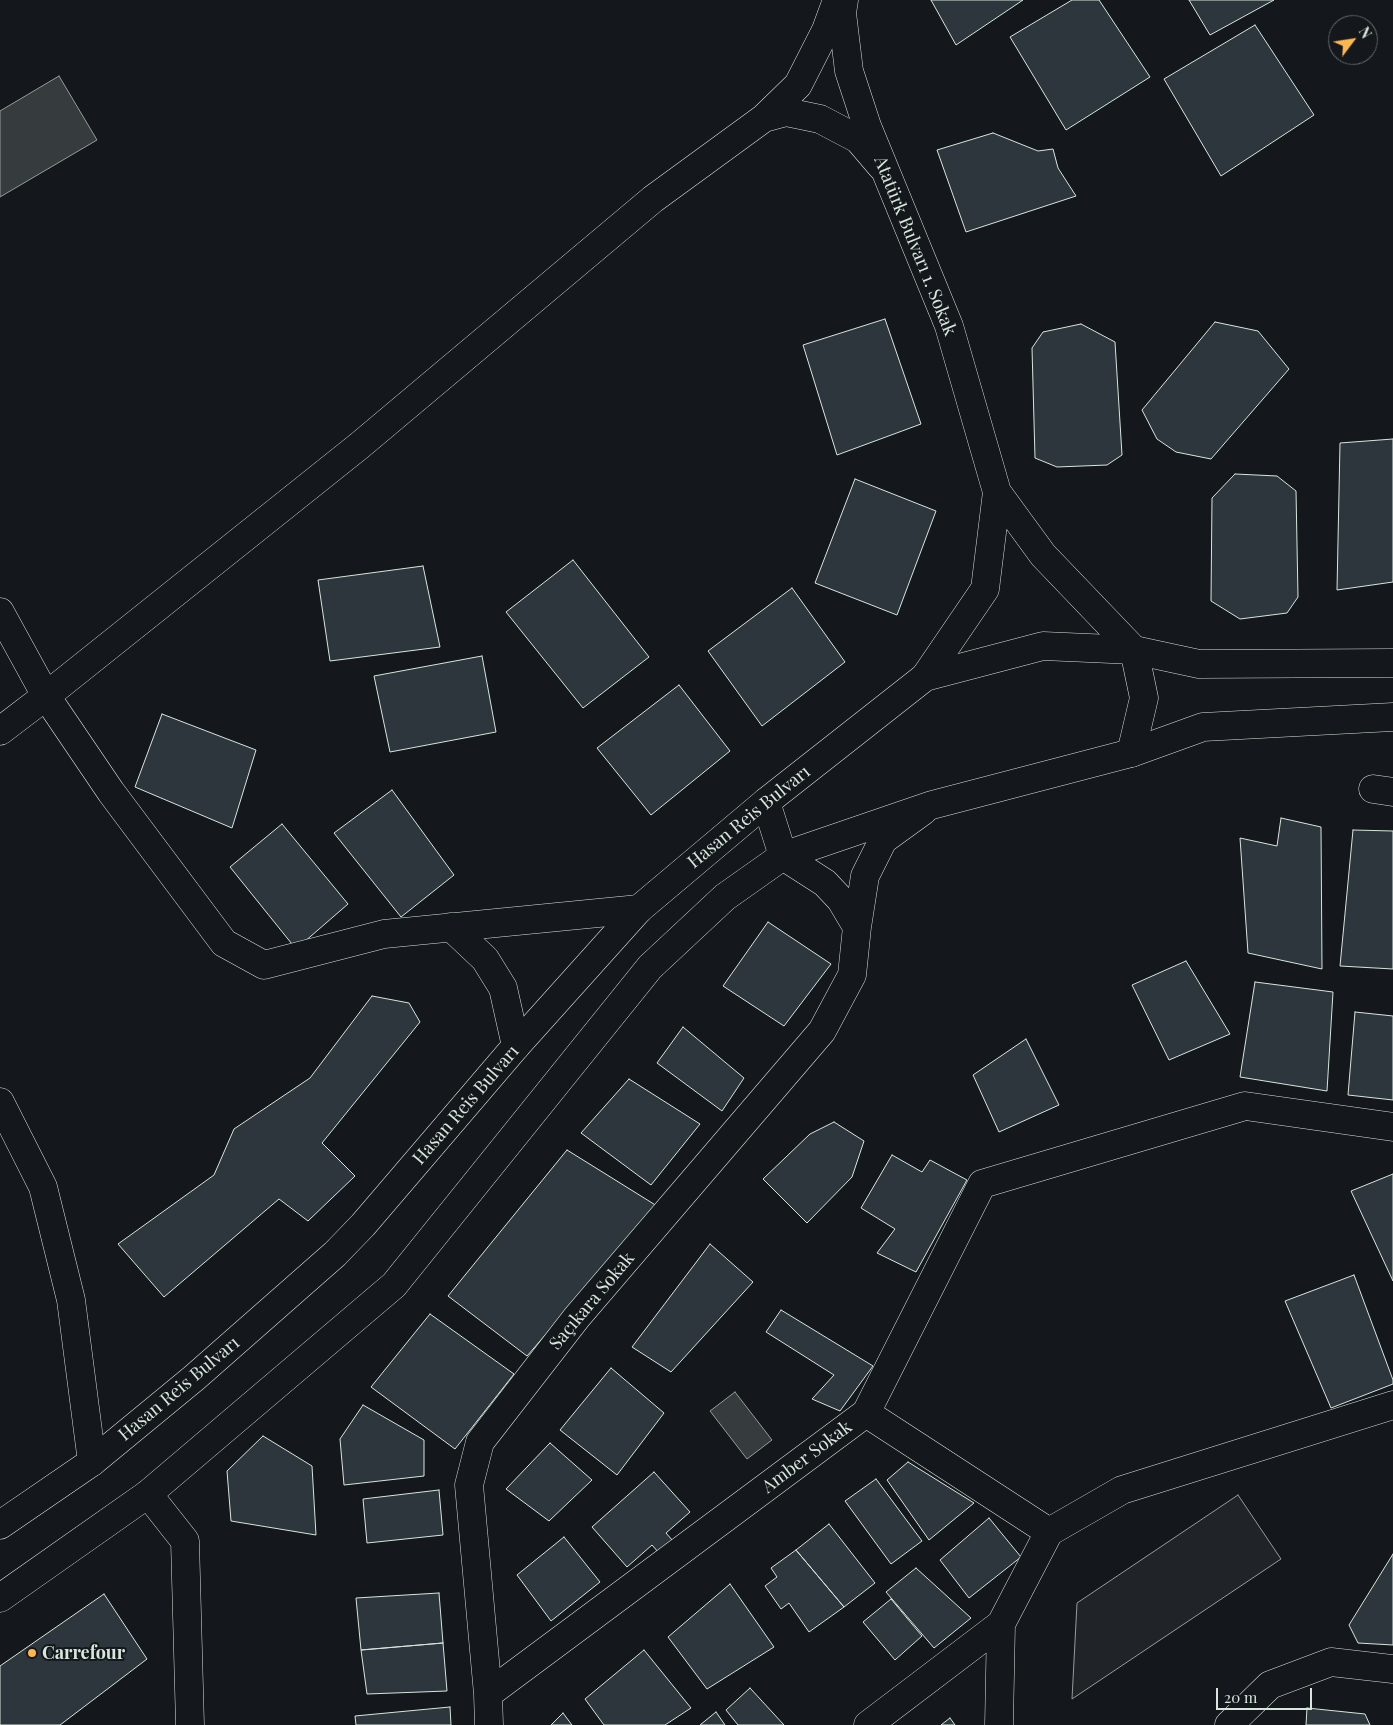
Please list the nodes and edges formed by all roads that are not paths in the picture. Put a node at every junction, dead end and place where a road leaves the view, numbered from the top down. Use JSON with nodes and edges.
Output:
{"nodes":[{"id":1,"x":838,"y":0,"type":"edge"},
{"id":2,"x":844,"y":0,"type":"edge"},
{"id":3,"x":764,"y":118,"type":"junction"},
{"id":4,"x":885,"y":170,"type":"junction"},
{"id":5,"x":997,"y":492,"type":"junction"},
{"id":6,"x":0,"y":612,"type":"edge"},
{"id":7,"x":1134,"y":650,"type":"junction"},
{"id":8,"x":1393,"y":662,"type":"edge"},
{"id":9,"x":925,"y":677,"type":"junction"},
{"id":10,"x":46,"y":696,"type":"junction"},
{"id":11,"x":1393,"y":717,"type":"edge"},
{"id":12,"x":0,"y":732,"type":"edge"},
{"id":13,"x":1131,"y":753,"type":"junction"},
{"id":14,"x":766,"y":802,"type":"junction"},
{"id":15,"x":932,"y":805,"type":"junction"},
{"id":16,"x":783,"y":856,"type":"junction"},
{"id":17,"x":639,"y":909,"type":"junction"},
{"id":18,"x":451,"y":927,"type":"junction"},
{"id":19,"x":857,"y":927,"type":"junction"},
{"id":20,"x":516,"y":1046,"type":"junction"},
{"id":21,"x":0,"y":1102,"type":"edge"},
{"id":22,"x":1393,"y":1127,"type":"edge"},
{"id":23,"x":1393,"y":1405,"type":"edge"},
{"id":24,"x":866,"y":1413,"type":"junction"},
{"id":25,"x":92,"y":1462,"type":"junction"},
{"id":26,"x":148,"y":1494,"type":"junction"},
{"id":27,"x":0,"y":1525,"type":"edge"},
{"id":28,"x":1049,"y":1532,"type":"junction"},
{"id":29,"x":0,"y":1598,"type":"edge"},
{"id":30,"x":1002,"y":1624,"type":"junction"},
{"id":31,"x":1393,"y":1669,"type":"edge"},
{"id":32,"x":488,"y":1694,"type":"junction"},
{"id":33,"x":190,"y":1725,"type":"edge"},
{"id":34,"x":489,"y":1725,"type":"edge"},
{"id":35,"x":868,"y":1725,"type":"edge"},
{"id":36,"x":999,"y":1725,"type":"edge"},
{"id":37,"x":1229,"y":1725,"type":"edge"}],
"edges":[{"from":1,"to":3,"type":"street"},
{"from":2,"to":4,"type":"street","name":"Atatürk Bulvarı 1. Sokak"},
{"from":3,"to":4,"type":"street"},
{"from":3,"to":10,"type":"street"},
{"from":4,"to":5,"type":"street","name":"Atatürk Bulvarı 1. Sokak"},
{"from":5,"to":7,"type":"street"},
{"from":5,"to":9,"type":"street"},
{"from":6,"to":10,"type":"street"},
{"from":7,"to":8,"type":"street"},
{"from":7,"to":9,"type":"street"},
{"from":7,"to":13,"type":"street"},
{"from":9,"to":14,"type":"street","name":"Hasan Reis Bulvarı"},
{"from":10,"to":12,"type":"street"},
{"from":10,"to":18,"type":"street"},
{"from":11,"to":13,"type":"street"},
{"from":13,"to":15,"type":"street"},
{"from":14,"to":16,"type":"street"},
{"from":14,"to":17,"type":"street","name":"Hasan Reis Bulvarı"},
{"from":15,"to":16,"type":"street"},
{"from":15,"to":19,"type":"street","name":"Saçıkara Sokak"},
{"from":16,"to":19,"type":"street"},
{"from":16,"to":26,"type":"street"},
{"from":17,"to":18,"type":"street"},
{"from":17,"to":20,"type":"street","name":"Hasan Reis Bulvarı"},
{"from":18,"to":20,"type":"street"},
{"from":19,"to":32,"type":"street","name":"Saçıkara Sokak"},
{"from":20,"to":25,"type":"street","name":"Hasan Reis Bulvarı"},
{"from":21,"to":25,"type":"street"},
{"from":22,"to":24,"type":"street"},
{"from":23,"to":28,"type":"street"},
{"from":24,"to":28,"type":"street","name":"Amber Sokak"},
{"from":24,"to":32,"type":"street","name":"Amber Sokak"},
{"from":25,"to":27,"type":"street","name":"Hasan Reis Bulvarı"},
{"from":26,"to":29,"type":"street"},
{"from":26,"to":33,"type":"street"},
{"from":28,"to":30,"type":"street"},
{"from":30,"to":35,"type":"street"},
{"from":30,"to":36,"type":"street"},
{"from":31,"to":37,"type":"street"},
{"from":32,"to":34,"type":"street","name":"Saçıkara Sokak"}]}
